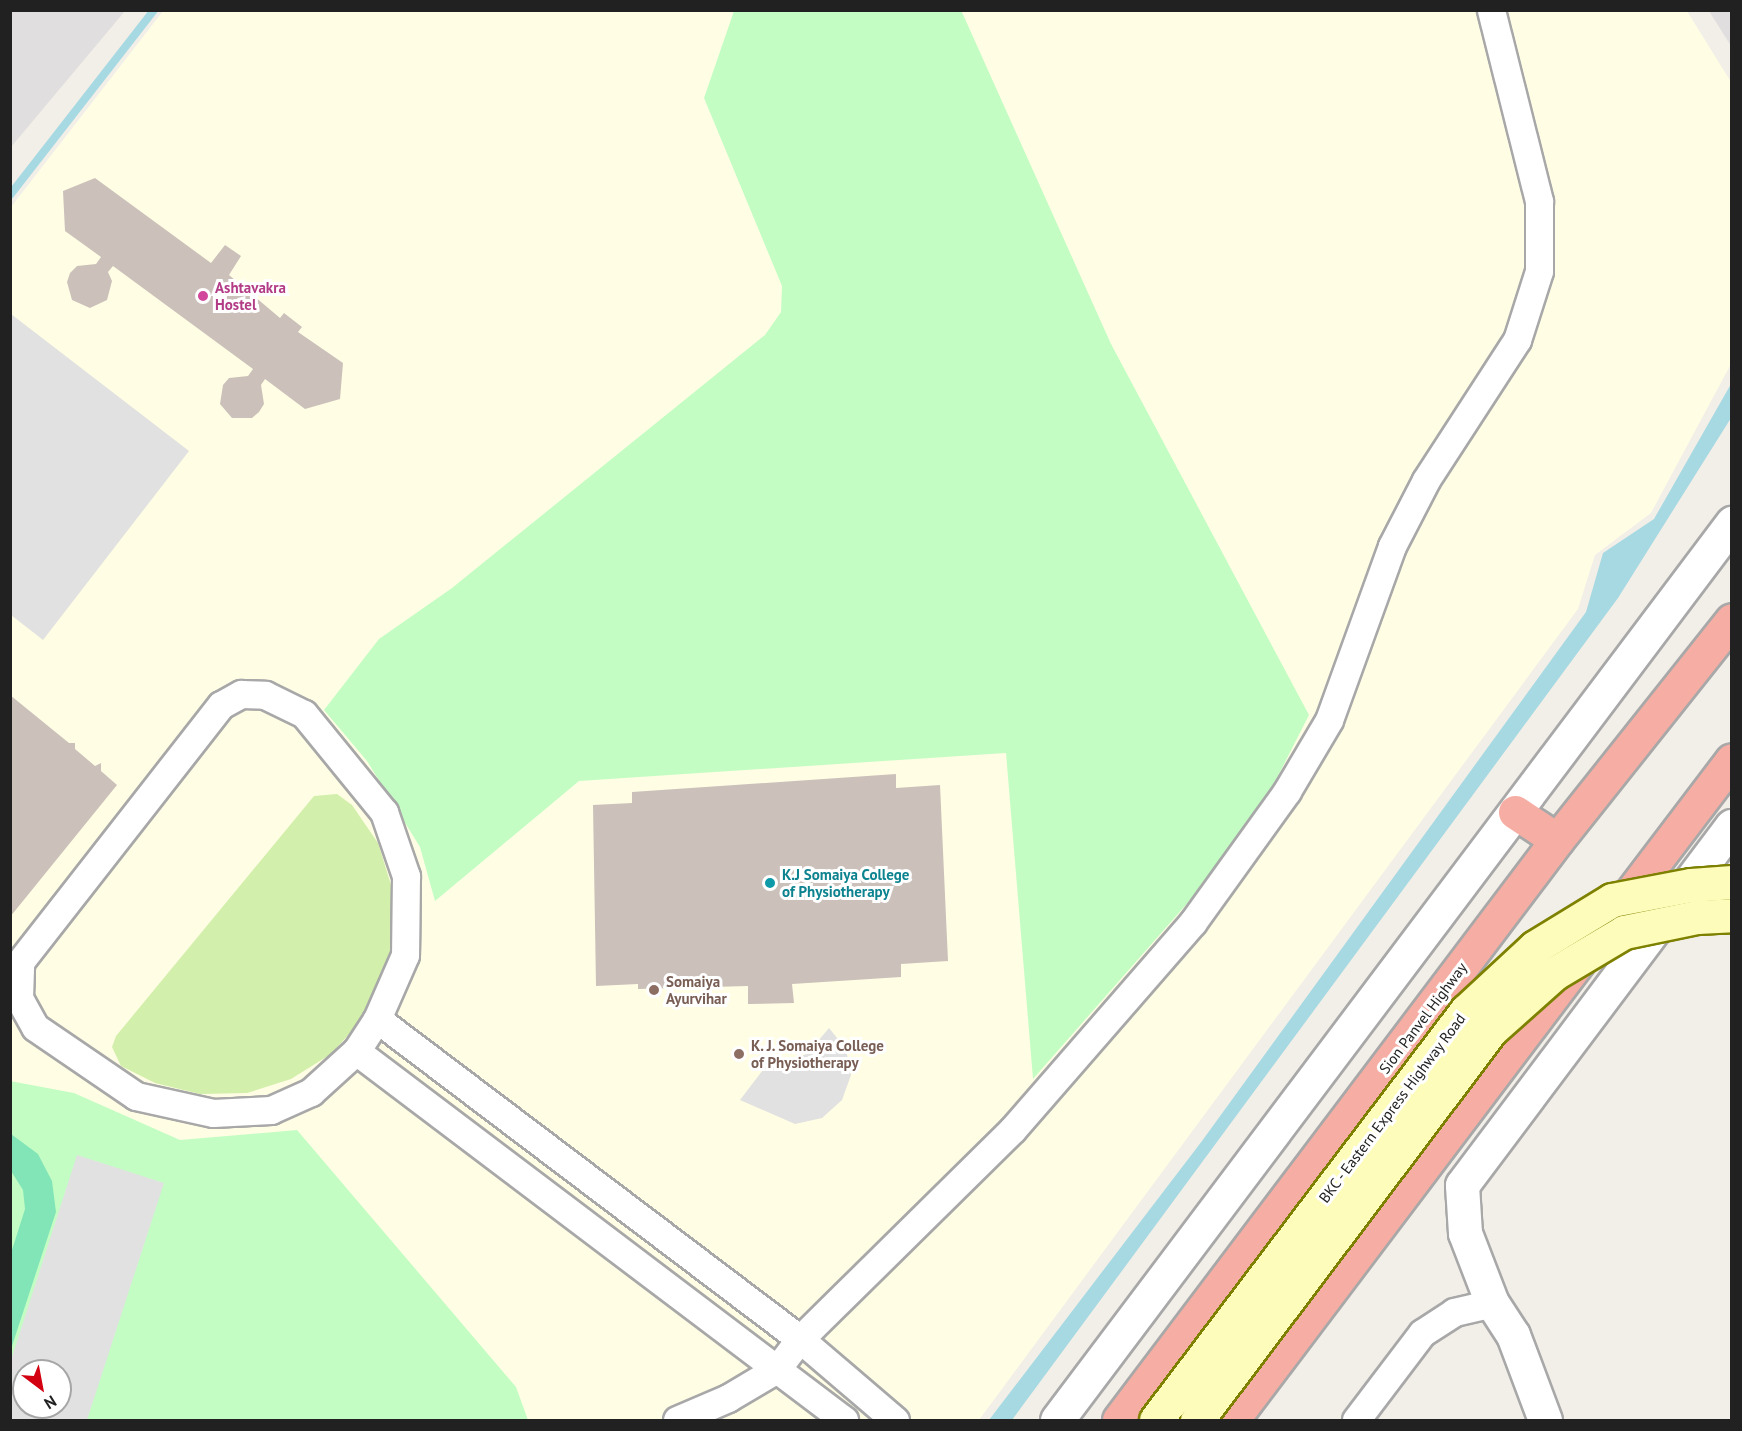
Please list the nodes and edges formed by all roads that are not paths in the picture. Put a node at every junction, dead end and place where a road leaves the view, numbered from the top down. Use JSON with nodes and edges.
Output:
{"nodes":[{"id":1,"x":1491,"y":10,"type":"edge"},
{"id":2,"x":1731,"y":523,"type":"edge"},
{"id":3,"x":1731,"y":620,"type":"edge"},
{"id":4,"x":1731,"y":760,"type":"edge"},
{"id":5,"x":1515,"y":812,"type":"junction"},
{"id":6,"x":1731,"y":826,"type":"edge"},
{"id":7,"x":1557,"y":840,"type":"junction"},
{"id":8,"x":1731,"y":882,"type":"edge"},
{"id":9,"x":1731,"y":915,"type":"edge"},
{"id":10,"x":376,"y":1019,"type":"junction"},
{"id":11,"x":356,"y":1051,"type":"junction"},
{"id":12,"x":1492,"y":1304,"type":"junction"},
{"id":13,"x":800,"y":1338,"type":"junction"},
{"id":14,"x":777,"y":1369,"type":"junction"},
{"id":15,"x":677,"y":1420,"type":"edge"},
{"id":16,"x":844,"y":1420,"type":"edge"},
{"id":17,"x":895,"y":1420,"type":"edge"},
{"id":18,"x":1057,"y":1420,"type":"edge"},
{"id":19,"x":1119,"y":1420,"type":"edge"},
{"id":20,"x":1156,"y":1420,"type":"edge"},
{"id":21,"x":1197,"y":1420,"type":"edge"},
{"id":22,"x":1232,"y":1420,"type":"edge"},
{"id":23,"x":1356,"y":1420,"type":"edge"},
{"id":24,"x":1545,"y":1420,"type":"edge"}],
"edges":[{"from":1,"to":13,"type":"street"},
{"from":2,"to":5,"type":"street"},
{"from":3,"to":7,"type":"highway","name":"Sion Panvel Highway"},
{"from":4,"to":22,"type":"highway"},
{"from":5,"to":7,"type":"highway"},
{"from":5,"to":18,"type":"street"},
{"from":6,"to":12,"type":"street"},
{"from":7,"to":19,"type":"highway","name":"Sion Panvel Highway"},
{"from":8,"to":20,"type":"main road","name":"BKC - Eastern Express Highway Road","bridge":true},
{"from":9,"to":21,"type":"main road","bridge":true},
{"from":10,"to":11,"type":"street"},
{"from":10,"to":11,"type":"street"},
{"from":10,"to":13,"type":"street"},
{"from":11,"to":14,"type":"street"},
{"from":12,"to":23,"type":"street"},
{"from":12,"to":24,"type":"street"},
{"from":13,"to":14,"type":"street"},
{"from":13,"to":17,"type":"street"},
{"from":14,"to":15,"type":"street"},
{"from":14,"to":16,"type":"street"}]}
